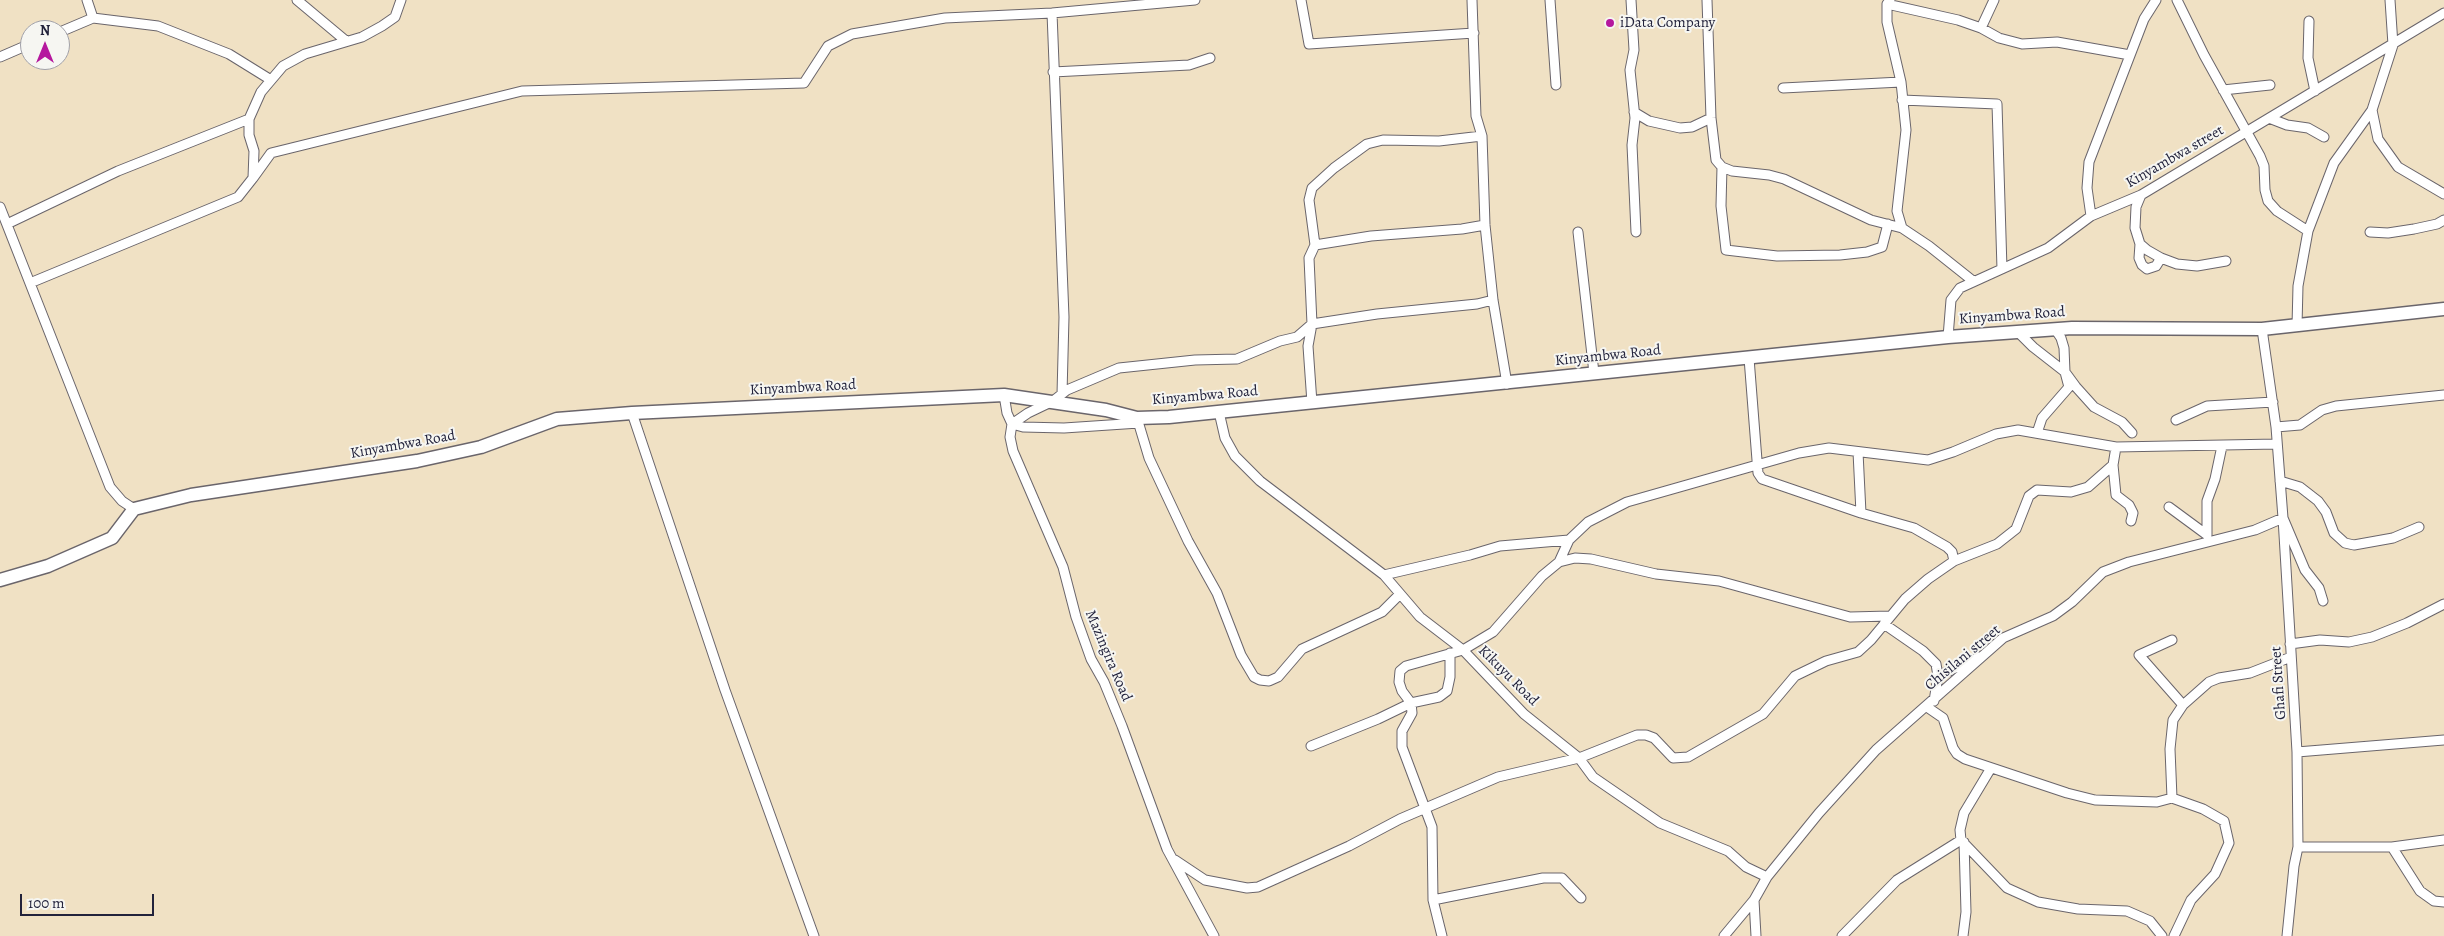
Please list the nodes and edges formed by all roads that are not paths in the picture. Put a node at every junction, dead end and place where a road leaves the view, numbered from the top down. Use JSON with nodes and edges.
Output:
{"nodes":[{"id":1,"x":87,"y":0,"type":"edge"},
{"id":2,"x":297,"y":0,"type":"edge"},
{"id":3,"x":401,"y":0,"type":"edge"},
{"id":4,"x":1195,"y":0,"type":"edge"},
{"id":5,"x":1301,"y":0,"type":"edge"},
{"id":6,"x":1472,"y":0,"type":"edge"},
{"id":7,"x":1550,"y":0,"type":"edge"},
{"id":8,"x":1631,"y":0,"type":"edge"},
{"id":9,"x":1707,"y":0,"type":"edge"},
{"id":10,"x":1994,"y":0,"type":"edge"},
{"id":11,"x":2156,"y":0,"type":"edge"},
{"id":12,"x":2176,"y":0,"type":"edge"},
{"id":13,"x":2390,"y":0,"type":"edge"},
{"id":14,"x":1889,"y":2,"type":"edge"},
{"id":15,"x":2444,"y":13,"type":"edge"},
{"id":16,"x":1052,"y":14,"type":"junction"},
{"id":17,"x":93,"y":18,"type":"junction"},
{"id":18,"x":2309,"y":21,"type":"dead end"},
{"id":19,"x":70,"y":28,"type":"edge"},
{"id":20,"x":1981,"y":28,"type":"junction"},
{"id":21,"x":1474,"y":33,"type":"junction"},
{"id":22,"x":346,"y":41,"type":"junction"},
{"id":23,"x":2393,"y":45,"type":"junction"},
{"id":24,"x":20,"y":48,"type":"edge"},
{"id":25,"x":2130,"y":56,"type":"junction"},
{"id":26,"x":0,"y":57,"type":"edge"},
{"id":27,"x":1210,"y":58,"type":"dead end"},
{"id":28,"x":1054,"y":72,"type":"junction"},
{"id":29,"x":271,"y":80,"type":"junction"},
{"id":30,"x":1901,"y":82,"type":"junction"},
{"id":31,"x":1556,"y":85,"type":"dead end"},
{"id":32,"x":2270,"y":85,"type":"dead end"},
{"id":33,"x":1783,"y":88,"type":"dead end"},
{"id":34,"x":2223,"y":90,"type":"junction"},
{"id":35,"x":2315,"y":91,"type":"junction"},
{"id":36,"x":1902,"y":100,"type":"junction"},
{"id":37,"x":2372,"y":110,"type":"junction"},
{"id":38,"x":1634,"y":112,"type":"junction"},
{"id":39,"x":1711,"y":118,"type":"junction"},
{"id":40,"x":2269,"y":118,"type":"junction"},
{"id":41,"x":249,"y":119,"type":"junction"},
{"id":42,"x":2247,"y":131,"type":"junction"},
{"id":43,"x":1482,"y":136,"type":"junction"},
{"id":44,"x":2324,"y":136,"type":"dead end"},
{"id":45,"x":1722,"y":167,"type":"junction"},
{"id":46,"x":253,"y":178,"type":"junction"},
{"id":47,"x":2444,"y":194,"type":"edge"},
{"id":48,"x":2141,"y":195,"type":"junction"},
{"id":49,"x":0,"y":206,"type":"edge"},
{"id":50,"x":2091,"y":216,"type":"junction"},
{"id":51,"x":2444,"y":220,"type":"edge"},
{"id":52,"x":7,"y":224,"type":"junction"},
{"id":53,"x":1888,"y":224,"type":"junction"},
{"id":54,"x":1485,"y":225,"type":"junction"},
{"id":55,"x":1902,"y":228,"type":"junction"},
{"id":56,"x":2308,"y":231,"type":"junction"},
{"id":57,"x":1578,"y":232,"type":"dead end"},
{"id":58,"x":1636,"y":232,"type":"dead end"},
{"id":59,"x":2370,"y":232,"type":"dead end"},
{"id":60,"x":2140,"y":244,"type":"junction"},
{"id":61,"x":1315,"y":245,"type":"junction"},
{"id":62,"x":2161,"y":258,"type":"junction"},
{"id":63,"x":2226,"y":261,"type":"dead end"},
{"id":64,"x":2002,"y":269,"type":"junction"},
{"id":65,"x":1973,"y":281,"type":"junction"},
{"id":66,"x":30,"y":283,"type":"junction"},
{"id":67,"x":1493,"y":300,"type":"junction"},
{"id":68,"x":2444,"y":309,"type":"edge"},
{"id":69,"x":1312,"y":324,"type":"junction"},
{"id":70,"x":2297,"y":326,"type":"junction"},
{"id":71,"x":2055,"y":329,"type":"junction"},
{"id":72,"x":2262,"y":329,"type":"junction"},
{"id":73,"x":2018,"y":332,"type":"junction"},
{"id":74,"x":1948,"y":337,"type":"junction"},
{"id":75,"x":1749,"y":358,"type":"junction"},
{"id":76,"x":2065,"y":372,"type":"junction"},
{"id":77,"x":1594,"y":373,"type":"junction"},
{"id":78,"x":1507,"y":384,"type":"junction"},
{"id":79,"x":1004,"y":395,"type":"junction"},
{"id":80,"x":2444,"y":395,"type":"edge"},
{"id":81,"x":1057,"y":397,"type":"junction"},
{"id":82,"x":2273,"y":402,"type":"junction"},
{"id":83,"x":1312,"y":403,"type":"junction"},
{"id":84,"x":1220,"y":412,"type":"junction"},
{"id":85,"x":632,"y":413,"type":"junction"},
{"id":86,"x":2176,"y":420,"type":"dead end"},
{"id":87,"x":1138,"y":421,"type":"junction"},
{"id":88,"x":1012,"y":424,"type":"junction"},
{"id":89,"x":2276,"y":427,"type":"junction"},
{"id":90,"x":2037,"y":433,"type":"junction"},
{"id":91,"x":2132,"y":433,"type":"dead end"},
{"id":92,"x":2277,"y":444,"type":"junction"},
{"id":93,"x":2222,"y":446,"type":"junction"},
{"id":94,"x":2116,"y":447,"type":"junction"},
{"id":95,"x":1858,"y":452,"type":"junction"},
{"id":96,"x":1758,"y":464,"type":"junction"},
{"id":97,"x":2113,"y":465,"type":"junction"},
{"id":98,"x":2280,"y":481,"type":"junction"},
{"id":99,"x":2169,"y":507,"type":"dead end"},
{"id":100,"x":134,"y":509,"type":"junction"},
{"id":101,"x":1861,"y":513,"type":"junction"},
{"id":102,"x":2283,"y":518,"type":"junction"},
{"id":103,"x":2131,"y":521,"type":"dead end"},
{"id":104,"x":2419,"y":527,"type":"dead end"},
{"id":105,"x":1569,"y":540,"type":"junction"},
{"id":106,"x":1954,"y":561,"type":"junction"},
{"id":107,"x":1559,"y":562,"type":"junction"},
{"id":108,"x":1384,"y":575,"type":"junction"},
{"id":109,"x":0,"y":580,"type":"edge"},
{"id":110,"x":1400,"y":594,"type":"junction"},
{"id":111,"x":2323,"y":601,"type":"dead end"},
{"id":112,"x":2442,"y":605,"type":"edge"},
{"id":113,"x":2444,"y":615,"type":"edge"},
{"id":114,"x":1887,"y":620,"type":"junction"},
{"id":115,"x":2172,"y":640,"type":"dead end"},
{"id":116,"x":2290,"y":644,"type":"junction"},
{"id":117,"x":1463,"y":650,"type":"junction"},
{"id":118,"x":1450,"y":653,"type":"junction"},
{"id":119,"x":1984,"y":656,"type":"junction"},
{"id":120,"x":2291,"y":657,"type":"junction"},
{"id":121,"x":1938,"y":676,"type":"junction"},
{"id":122,"x":1411,"y":703,"type":"junction"},
{"id":123,"x":1930,"y":704,"type":"junction"},
{"id":124,"x":2183,"y":705,"type":"junction"},
{"id":125,"x":2444,"y":740,"type":"edge"},
{"id":126,"x":1311,"y":746,"type":"dead end"},
{"id":127,"x":2297,"y":752,"type":"junction"},
{"id":128,"x":1579,"y":758,"type":"junction"},
{"id":129,"x":1991,"y":768,"type":"junction"},
{"id":130,"x":2172,"y":798,"type":"junction"},
{"id":131,"x":1425,"y":808,"type":"junction"},
{"id":132,"x":2444,"y":840,"type":"edge"},
{"id":133,"x":1963,"y":841,"type":"junction"},
{"id":134,"x":2298,"y":847,"type":"junction"},
{"id":135,"x":2392,"y":847,"type":"junction"},
{"id":136,"x":1175,"y":860,"type":"junction"},
{"id":137,"x":1768,"y":877,"type":"junction"},
{"id":138,"x":1581,"y":898,"type":"dead end"},
{"id":139,"x":1434,"y":900,"type":"junction"},
{"id":140,"x":1754,"y":900,"type":"junction"},
{"id":141,"x":2444,"y":902,"type":"edge"},
{"id":142,"x":814,"y":936,"type":"edge"},
{"id":143,"x":1214,"y":936,"type":"edge"},
{"id":144,"x":1442,"y":936,"type":"edge"},
{"id":145,"x":1724,"y":936,"type":"edge"},
{"id":146,"x":1756,"y":936,"type":"edge"},
{"id":147,"x":1842,"y":936,"type":"edge"},
{"id":148,"x":1963,"y":936,"type":"edge"},
{"id":149,"x":2162,"y":936,"type":"edge"},
{"id":150,"x":2174,"y":936,"type":"edge"},
{"id":151,"x":2287,"y":936,"type":"edge"}],
"edges":[{"from":1,"to":17,"type":"street"},
{"from":2,"to":22,"type":"street"},
{"from":3,"to":22,"type":"street"},
{"from":4,"to":16,"type":"street"},
{"from":5,"to":21,"type":"street"},
{"from":6,"to":21,"type":"street"},
{"from":7,"to":31,"type":"street"},
{"from":8,"to":38,"type":"street"},
{"from":9,"to":39,"type":"street"},
{"from":10,"to":20,"type":"street"},
{"from":11,"to":25,"type":"street"},
{"from":12,"to":34,"type":"street"},
{"from":13,"to":23,"type":"street"},
{"from":14,"to":20,"type":"street"},
{"from":14,"to":30,"type":"street"},
{"from":15,"to":23,"type":"street","name":"Kinyambwa street"},
{"from":16,"to":28,"type":"street"},
{"from":16,"to":46,"type":"street"},
{"from":17,"to":19,"type":"street"},
{"from":17,"to":29,"type":"street"},
{"from":18,"to":35,"type":"street"},
{"from":20,"to":25,"type":"street"},
{"from":21,"to":43,"type":"street"},
{"from":22,"to":29,"type":"street"},
{"from":23,"to":35,"type":"street","name":"Kinyambwa street"},
{"from":23,"to":37,"type":"street"},
{"from":24,"to":26,"type":"street"},
{"from":25,"to":50,"type":"street"},
{"from":27,"to":28,"type":"street"},
{"from":28,"to":81,"type":"street"},
{"from":29,"to":41,"type":"street"},
{"from":30,"to":33,"type":"street"},
{"from":30,"to":36,"type":"street"},
{"from":32,"to":34,"type":"street"},
{"from":34,"to":42,"type":"street"},
{"from":35,"to":40,"type":"street","name":"Kinyambwa street"},
{"from":36,"to":55,"type":"street"},
{"from":36,"to":64,"type":"street"},
{"from":37,"to":47,"type":"street"},
{"from":37,"to":56,"type":"street"},
{"from":38,"to":39,"type":"street"},
{"from":38,"to":58,"type":"street"},
{"from":39,"to":45,"type":"street"},
{"from":40,"to":42,"type":"street","name":"Kinyambwa street"},
{"from":40,"to":44,"type":"street"},
{"from":41,"to":46,"type":"street"},
{"from":41,"to":52,"type":"street"},
{"from":42,"to":48,"type":"street","name":"Kinyambwa street"},
{"from":42,"to":56,"type":"street"},
{"from":43,"to":54,"type":"street"},
{"from":43,"to":61,"type":"street"},
{"from":45,"to":53,"type":"street"},
{"from":45,"to":53,"type":"street"},
{"from":46,"to":66,"type":"street"},
{"from":48,"to":50,"type":"street","name":"Kinyambwa street"},
{"from":48,"to":60,"type":"street"},
{"from":49,"to":52,"type":"street"},
{"from":50,"to":64,"type":"street","name":"Kinyambwa street"},
{"from":51,"to":59,"type":"street"},
{"from":52,"to":66,"type":"street"},
{"from":53,"to":55,"type":"street"},
{"from":54,"to":61,"type":"street"},
{"from":54,"to":67,"type":"street"},
{"from":55,"to":65,"type":"street"},
{"from":56,"to":70,"type":"street"},
{"from":57,"to":77,"type":"street"},
{"from":60,"to":62,"type":"street"},
{"from":60,"to":62,"type":"street"},
{"from":61,"to":69,"type":"street"},
{"from":62,"to":63,"type":"street"},
{"from":64,"to":65,"type":"street","name":"Kinyambwa street"},
{"from":65,"to":74,"type":"street","name":"Kinyambwa street"},
{"from":66,"to":100,"type":"street"},
{"from":67,"to":69,"type":"street"},
{"from":67,"to":78,"type":"street"},
{"from":68,"to":70,"type":"street","name":"Kinyambwa Road"},
{"from":69,"to":81,"type":"street"},
{"from":69,"to":83,"type":"street"},
{"from":70,"to":72,"type":"street","name":"Kinyambwa Road"},
{"from":71,"to":72,"type":"street","name":"Kinyambwa Road"},
{"from":71,"to":73,"type":"street","name":"Kinyambwa Road"},
{"from":71,"to":76,"type":"street"},
{"from":72,"to":82,"type":"street","name":"Ghafi Street"},
{"from":73,"to":74,"type":"street","name":"Kinyambwa Road"},
{"from":73,"to":76,"type":"street"},
{"from":74,"to":75,"type":"street","name":"Kinyambwa Road"},
{"from":75,"to":77,"type":"street","name":"Kinyambwa Road"},
{"from":75,"to":96,"type":"street"},
{"from":76,"to":90,"type":"street"},
{"from":76,"to":91,"type":"street"},
{"from":77,"to":78,"type":"street","name":"Kinyambwa Road"},
{"from":78,"to":83,"type":"street","name":"Kinyambwa Road"},
{"from":79,"to":81,"type":"street","name":"Kinyambwa Road"},
{"from":79,"to":85,"type":"street","name":"Kinyambwa Road"},
{"from":79,"to":88,"type":"street","name":"Mazingira Road"},
{"from":80,"to":89,"type":"street"},
{"from":81,"to":87,"type":"street","name":"Kinyambwa Road"},
{"from":81,"to":88,"type":"street"},
{"from":82,"to":86,"type":"street"},
{"from":82,"to":89,"type":"street","name":"Ghafi Street"},
{"from":83,"to":84,"type":"street","name":"Kinyambwa Road"},
{"from":84,"to":87,"type":"street","name":"Kinyambwa Road"},
{"from":84,"to":108,"type":"street","name":"Kikuyu Road"},
{"from":85,"to":100,"type":"street","name":"Kinyambwa Road"},
{"from":85,"to":142,"type":"street"},
{"from":87,"to":88,"type":"street"},
{"from":87,"to":110,"type":"street"},
{"from":88,"to":136,"type":"street","name":"Mazingira Road"},
{"from":89,"to":92,"type":"street","name":"Ghafi Street"},
{"from":90,"to":94,"type":"street"},
{"from":90,"to":95,"type":"street"},
{"from":92,"to":93,"type":"street"},
{"from":92,"to":98,"type":"street","name":"Ghafi Street"},
{"from":93,"to":94,"type":"street"},
{"from":93,"to":99,"type":"street"},
{"from":94,"to":97,"type":"street"},
{"from":95,"to":96,"type":"street"},
{"from":95,"to":101,"type":"street"},
{"from":96,"to":101,"type":"street"},
{"from":96,"to":105,"type":"street"},
{"from":97,"to":103,"type":"street"},
{"from":97,"to":106,"type":"street"},
{"from":98,"to":102,"type":"street","name":"Ghafi Street"},
{"from":98,"to":104,"type":"street"},
{"from":100,"to":109,"type":"street"},
{"from":101,"to":106,"type":"street"},
{"from":102,"to":111,"type":"street"},
{"from":102,"to":116,"type":"street","name":"Ghafi Street"},
{"from":102,"to":119,"type":"street","name":"Chisilani street"},
{"from":105,"to":107,"type":"street"},
{"from":105,"to":108,"type":"street"},
{"from":106,"to":114,"type":"street"},
{"from":107,"to":114,"type":"street"},
{"from":107,"to":117,"type":"street"},
{"from":108,"to":110,"type":"street","name":"Kikuyu Road"},
{"from":110,"to":117,"type":"street","name":"Kikuyu Road"},
{"from":112,"to":113,"type":"street"},
{"from":112,"to":116,"type":"street"},
{"from":114,"to":121,"type":"street"},
{"from":114,"to":128,"type":"street"},
{"from":115,"to":124,"type":"street"},
{"from":116,"to":120,"type":"street","name":"Ghafi Street"},
{"from":117,"to":118,"type":"street"},
{"from":117,"to":128,"type":"street","name":"Kikuyu Road"},
{"from":118,"to":122,"type":"street"},
{"from":118,"to":122,"type":"street"},
{"from":119,"to":121,"type":"street"},
{"from":119,"to":123,"type":"street","name":"Chisilani street"},
{"from":120,"to":124,"type":"street"},
{"from":120,"to":127,"type":"street","name":"Ghafi Street"},
{"from":121,"to":123,"type":"street"},
{"from":122,"to":126,"type":"street"},
{"from":122,"to":131,"type":"street"},
{"from":123,"to":129,"type":"street"},
{"from":123,"to":137,"type":"street","name":"Chisilani street"},
{"from":124,"to":130,"type":"street"},
{"from":125,"to":127,"type":"street"},
{"from":127,"to":134,"type":"street","name":"Ghafi Street"},
{"from":128,"to":131,"type":"street"},
{"from":128,"to":137,"type":"street","name":"Kikuyu Road"},
{"from":129,"to":130,"type":"street"},
{"from":129,"to":133,"type":"street"},
{"from":130,"to":150,"type":"street"},
{"from":131,"to":136,"type":"street"},
{"from":131,"to":139,"type":"street"},
{"from":132,"to":135,"type":"street"},
{"from":133,"to":147,"type":"street"},
{"from":133,"to":148,"type":"street"},
{"from":133,"to":149,"type":"street"},
{"from":134,"to":135,"type":"street"},
{"from":134,"to":151,"type":"street","name":"Ghafi Street"},
{"from":135,"to":141,"type":"street"},
{"from":136,"to":143,"type":"street","name":"Mazingira Road"},
{"from":137,"to":140,"type":"street"},
{"from":138,"to":139,"type":"street"},
{"from":139,"to":144,"type":"street"},
{"from":140,"to":145,"type":"street"},
{"from":140,"to":146,"type":"street"}]}
